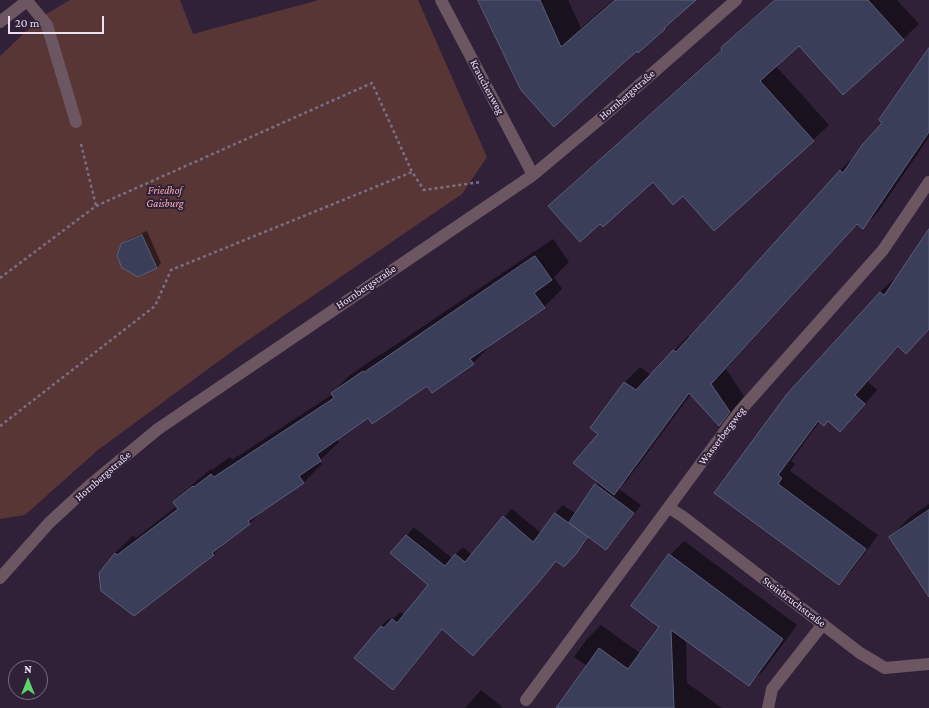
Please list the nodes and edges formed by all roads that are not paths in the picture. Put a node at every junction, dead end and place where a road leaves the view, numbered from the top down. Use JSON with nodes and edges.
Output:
{"nodes":[{"id":1,"x":27,"y":0,"type":"edge"},
{"id":2,"x":441,"y":0,"type":"edge"},
{"id":3,"x":736,"y":0,"type":"edge"},
{"id":4,"x":0,"y":22,"type":"edge"},
{"id":5,"x":76,"y":122,"type":"road end"},
{"id":6,"x":533,"y":175,"type":"junction"},
{"id":7,"x":929,"y":182,"type":"edge"},
{"id":8,"x":669,"y":508,"type":"junction"},
{"id":9,"x":0,"y":578,"type":"edge"},
{"id":10,"x":823,"y":624,"type":"junction"},
{"id":11,"x":929,"y":664,"type":"edge"},
{"id":12,"x":526,"y":700,"type":"dead end"},
{"id":13,"x":768,"y":708,"type":"edge"}],
"edges":[{"from":1,"to":4,"type":"street"},
{"from":1,"to":5,"type":"street"},
{"from":2,"to":6,"type":"street","name":"Krauchenweg"},
{"from":3,"to":6,"type":"street","name":"Hornbergstraße"},
{"from":6,"to":9,"type":"street","name":"Hornbergstraße"},
{"from":7,"to":8,"type":"street","name":"Wasserbergweg"},
{"from":8,"to":10,"type":"street","name":"Steinbruchstraße"},
{"from":8,"to":12,"type":"street","name":"Wasserbergweg"},
{"from":10,"to":11,"type":"street","name":"Steinbruchstraße"},
{"from":10,"to":13,"type":"street"}]}
